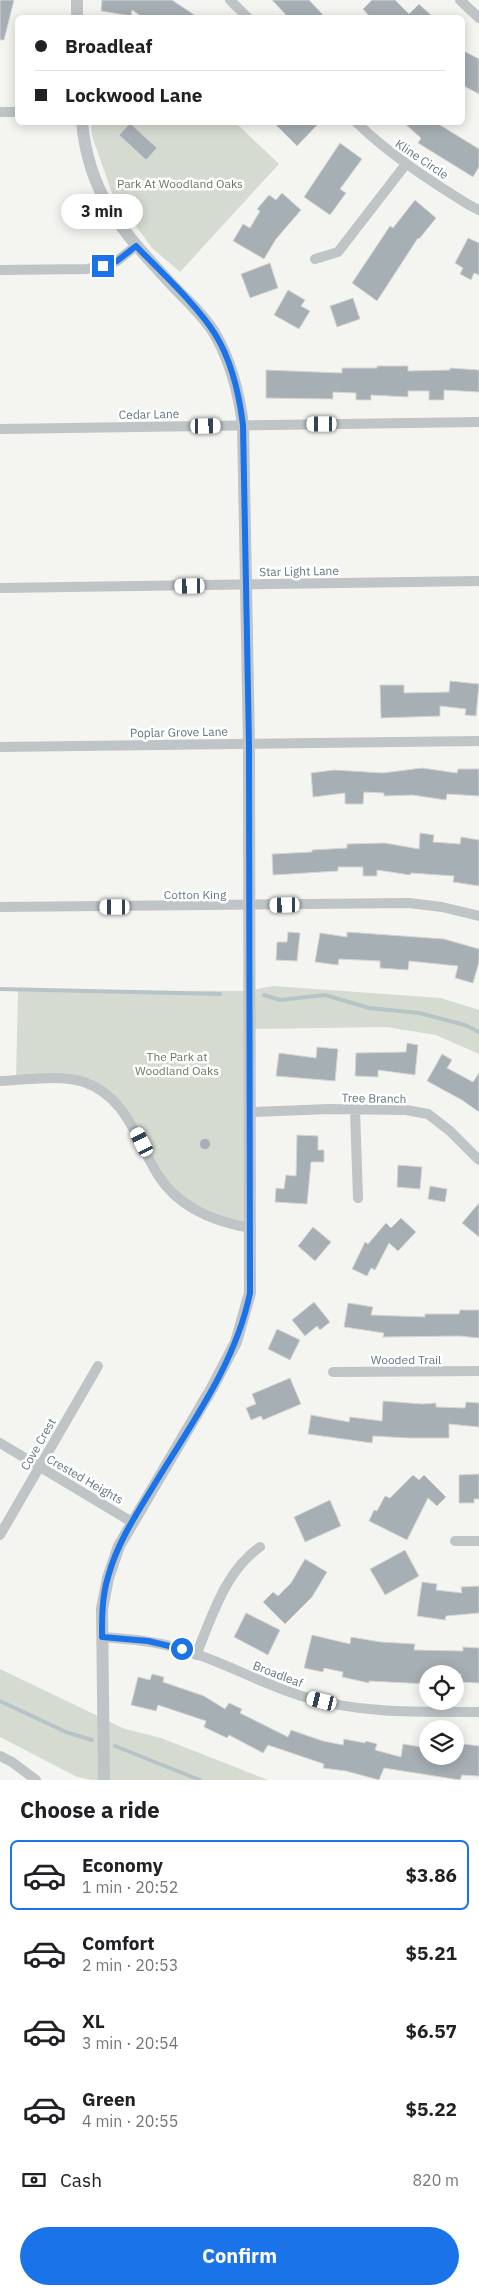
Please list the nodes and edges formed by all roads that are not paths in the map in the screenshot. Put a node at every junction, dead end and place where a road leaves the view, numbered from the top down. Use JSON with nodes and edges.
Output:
{"nodes":[{"id":1,"x":77,"y":0,"type":"edge"},
{"id":2,"x":230,"y":0,"type":"edge"},
{"id":3,"x":460,"y":0,"type":"edge"},
{"id":4,"x":77,"y":15,"type":"edge"},
{"id":5,"x":245,"y":15,"type":"edge"},
{"id":6,"x":479,"y":18,"type":"edge"},
{"id":7,"x":0,"y":112,"type":"edge"},
{"id":8,"x":15,"y":112,"type":"edge"},
{"id":9,"x":82,"y":125,"type":"edge"},
{"id":10,"x":359,"y":125,"type":"edge"},
{"id":11,"x":406,"y":164,"type":"junction"},
{"id":12,"x":479,"y":210,"type":"edge"},
{"id":13,"x":136,"y":246,"type":"junction"},
{"id":14,"x":315,"y":258,"type":"dead end"},
{"id":15,"x":0,"y":270,"type":"edge"},
{"id":16,"x":479,"y":422,"type":"edge"},
{"id":17,"x":243,"y":425,"type":"junction"},
{"id":18,"x":0,"y":430,"type":"edge"},
{"id":19,"x":479,"y":582,"type":"edge"},
{"id":20,"x":247,"y":585,"type":"junction"},
{"id":21,"x":0,"y":588,"type":"edge"},
{"id":22,"x":479,"y":741,"type":"edge"},
{"id":23,"x":249,"y":744,"type":"junction"},
{"id":24,"x":0,"y":747,"type":"edge"},
{"id":25,"x":249,"y":906,"type":"junction"},
{"id":26,"x":0,"y":907,"type":"edge"},
{"id":27,"x":479,"y":916,"type":"edge"},
{"id":28,"x":0,"y":1081,"type":"edge"},
{"id":29,"x":355,"y":1110,"type":"junction"},
{"id":30,"x":250,"y":1112,"type":"junction"},
{"id":31,"x":479,"y":1160,"type":"edge"},
{"id":32,"x":358,"y":1198,"type":"dead end"},
{"id":33,"x":251,"y":1228,"type":"junction"},
{"id":34,"x":98,"y":1366,"type":"dead end"},
{"id":35,"x":479,"y":1371,"type":"edge"},
{"id":36,"x":333,"y":1372,"type":"dead end"},
{"id":37,"x":0,"y":1443,"type":"edge"},
{"id":38,"x":39,"y":1467,"type":"junction"},
{"id":39,"x":132,"y":1522,"type":"junction"},
{"id":40,"x":0,"y":1535,"type":"edge"},
{"id":41,"x":455,"y":1541,"type":"dead end"},
{"id":42,"x":479,"y":1541,"type":"edge"},
{"id":43,"x":260,"y":1547,"type":"dead end"},
{"id":44,"x":102,"y":1637,"type":"junction"},
{"id":45,"x":196,"y":1654,"type":"junction"},
{"id":46,"x":479,"y":1712,"type":"edge"},
{"id":47,"x":0,"y":1756,"type":"edge"},
{"id":48,"x":36,"y":1780,"type":"edge"},
{"id":49,"x":104,"y":1780,"type":"edge"}],
"edges":[{"from":1,"to":4,"type":"street"},
{"from":2,"to":5,"type":"street"},
{"from":3,"to":6,"type":"street"},
{"from":7,"to":8,"type":"street"},
{"from":9,"to":13,"type":"street"},
{"from":10,"to":11,"type":"street","name":"Kline Circle"},
{"from":11,"to":12,"type":"street","name":"Kline Circle"},
{"from":11,"to":14,"type":"street"},
{"from":13,"to":15,"type":"street"},
{"from":13,"to":17,"type":"street"},
{"from":16,"to":17,"type":"street","name":"Cedar Lane"},
{"from":17,"to":18,"type":"street","name":"Cedar Lane"},
{"from":17,"to":20,"type":"street"},
{"from":19,"to":20,"type":"street","name":"Star Light Lane"},
{"from":20,"to":21,"type":"street","name":"Star Light Lane"},
{"from":20,"to":23,"type":"street"},
{"from":22,"to":23,"type":"street","name":"Poplar Grove Lane"},
{"from":23,"to":24,"type":"street","name":"Poplar Grove Lane"},
{"from":23,"to":25,"type":"street"},
{"from":25,"to":26,"type":"street","name":"Cotton King"},
{"from":25,"to":27,"type":"street","name":"Cotton King"},
{"from":25,"to":30,"type":"street"},
{"from":28,"to":33,"type":"street"},
{"from":29,"to":30,"type":"street","name":"Tree Branch"},
{"from":29,"to":31,"type":"street","name":"Tree Branch"},
{"from":29,"to":32,"type":"street"},
{"from":30,"to":33,"type":"street"},
{"from":33,"to":39,"type":"street"},
{"from":34,"to":38,"type":"street","name":"Cove Crest"},
{"from":35,"to":36,"type":"street","name":"Wooded Trail"},
{"from":37,"to":38,"type":"street","name":"Crested Heights"},
{"from":38,"to":39,"type":"street","name":"Crested Heights"},
{"from":38,"to":40,"type":"street","name":"Cove Crest"},
{"from":39,"to":44,"type":"street"},
{"from":41,"to":42,"type":"street"},
{"from":43,"to":45,"type":"street"},
{"from":44,"to":45,"type":"street","name":"Broadleaf"},
{"from":44,"to":49,"type":"street"},
{"from":45,"to":46,"type":"street","name":"Broadleaf"},
{"from":47,"to":48,"type":"street"}]}
